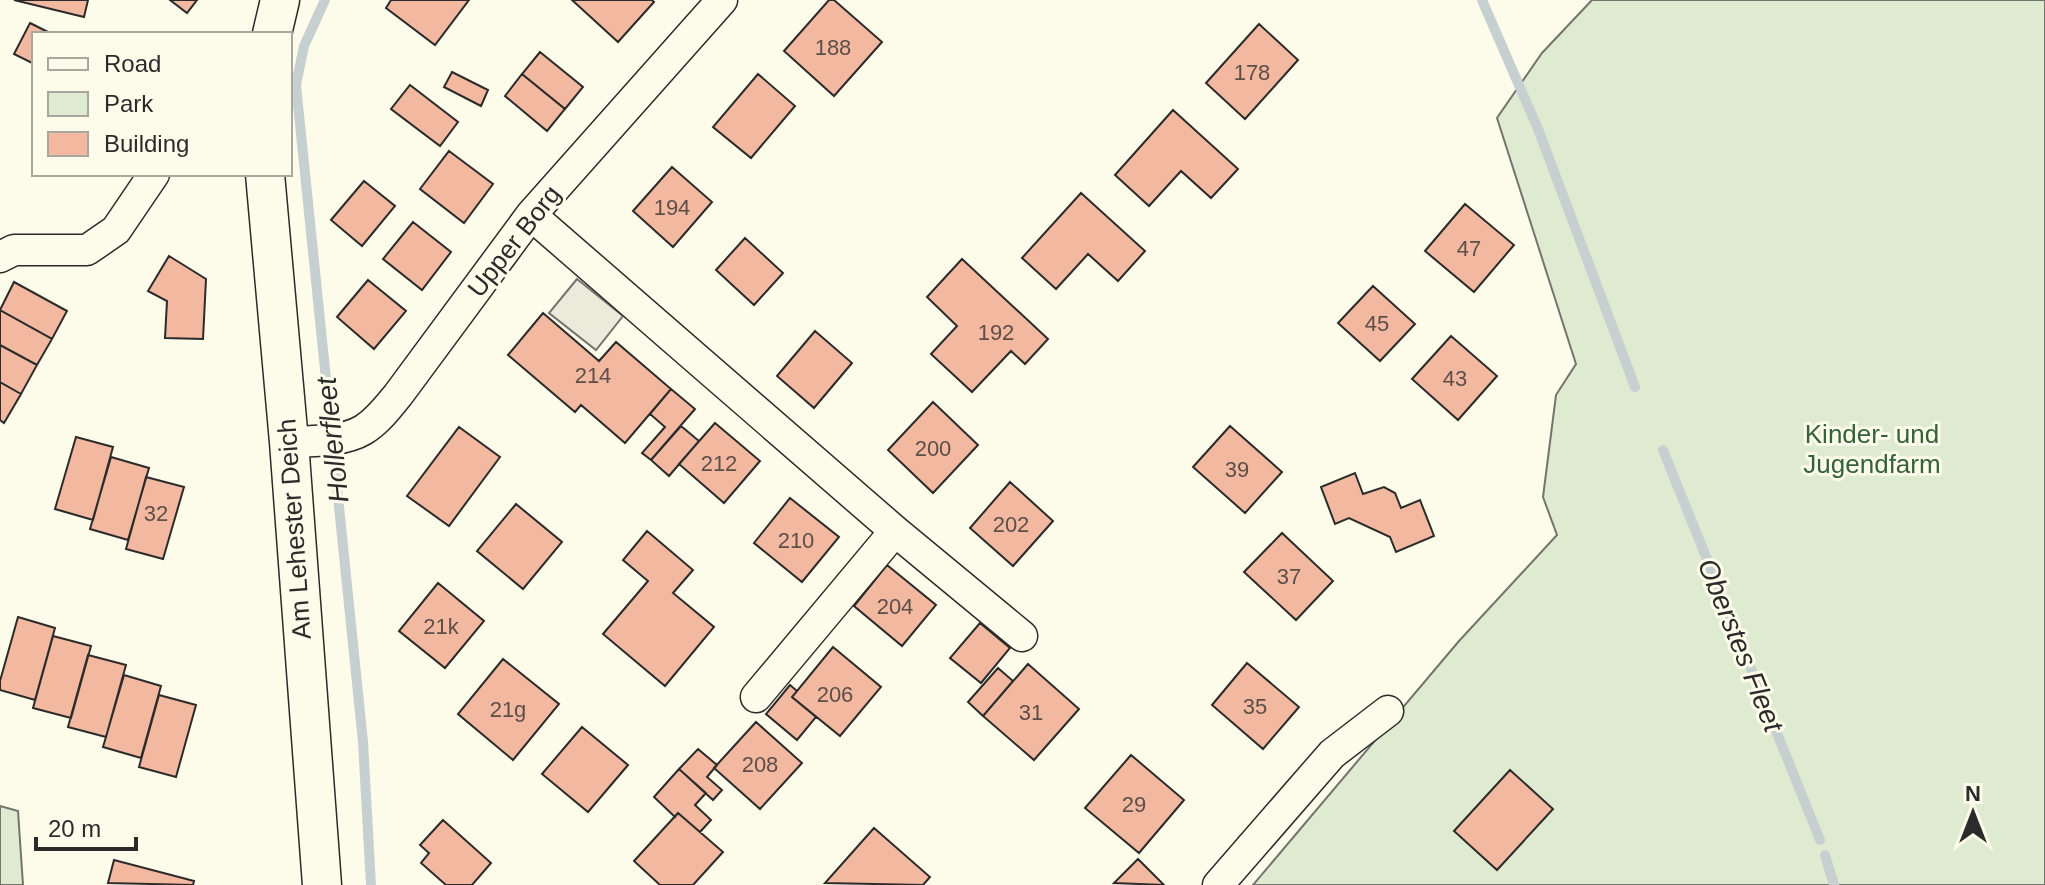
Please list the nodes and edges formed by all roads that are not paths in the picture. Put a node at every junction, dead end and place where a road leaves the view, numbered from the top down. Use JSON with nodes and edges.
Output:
{"nodes":[{"id":1,"x":280,"y":0,"type":"edge"},
{"id":2,"x":722,"y":0,"type":"edge"},
{"id":3,"x":272,"y":32,"type":"edge"},
{"id":4,"x":153,"y":176,"type":"edge"},
{"id":5,"x":265,"y":176,"type":"edge"},
{"id":6,"x":531,"y":215,"type":"junction"},
{"id":7,"x":0,"y":257,"type":"edge"},
{"id":8,"x":318,"y":439,"type":"junction"},
{"id":9,"x":895,"y":531,"type":"junction"},
{"id":10,"x":1022,"y":636,"type":"dead end"},
{"id":11,"x":756,"y":697,"type":"dead end"},
{"id":12,"x":1388,"y":711,"type":"dead end"},
{"id":13,"x":322,"y":885,"type":"edge"},
{"id":14,"x":1218,"y":885,"type":"edge"}],
"edges":[{"from":1,"to":3,"type":"street"},
{"from":2,"to":6,"type":"street","name":"Upper Borg"},
{"from":4,"to":7,"type":"street"},
{"from":5,"to":8,"type":"street","name":"Am Lehester Deich"},
{"from":6,"to":8,"type":"street","name":"Upper Borg"},
{"from":6,"to":9,"type":"street"},
{"from":8,"to":13,"type":"street","name":"Am Lehester Deich"},
{"from":9,"to":10,"type":"street"},
{"from":9,"to":11,"type":"street"},
{"from":12,"to":14,"type":"street"}]}
